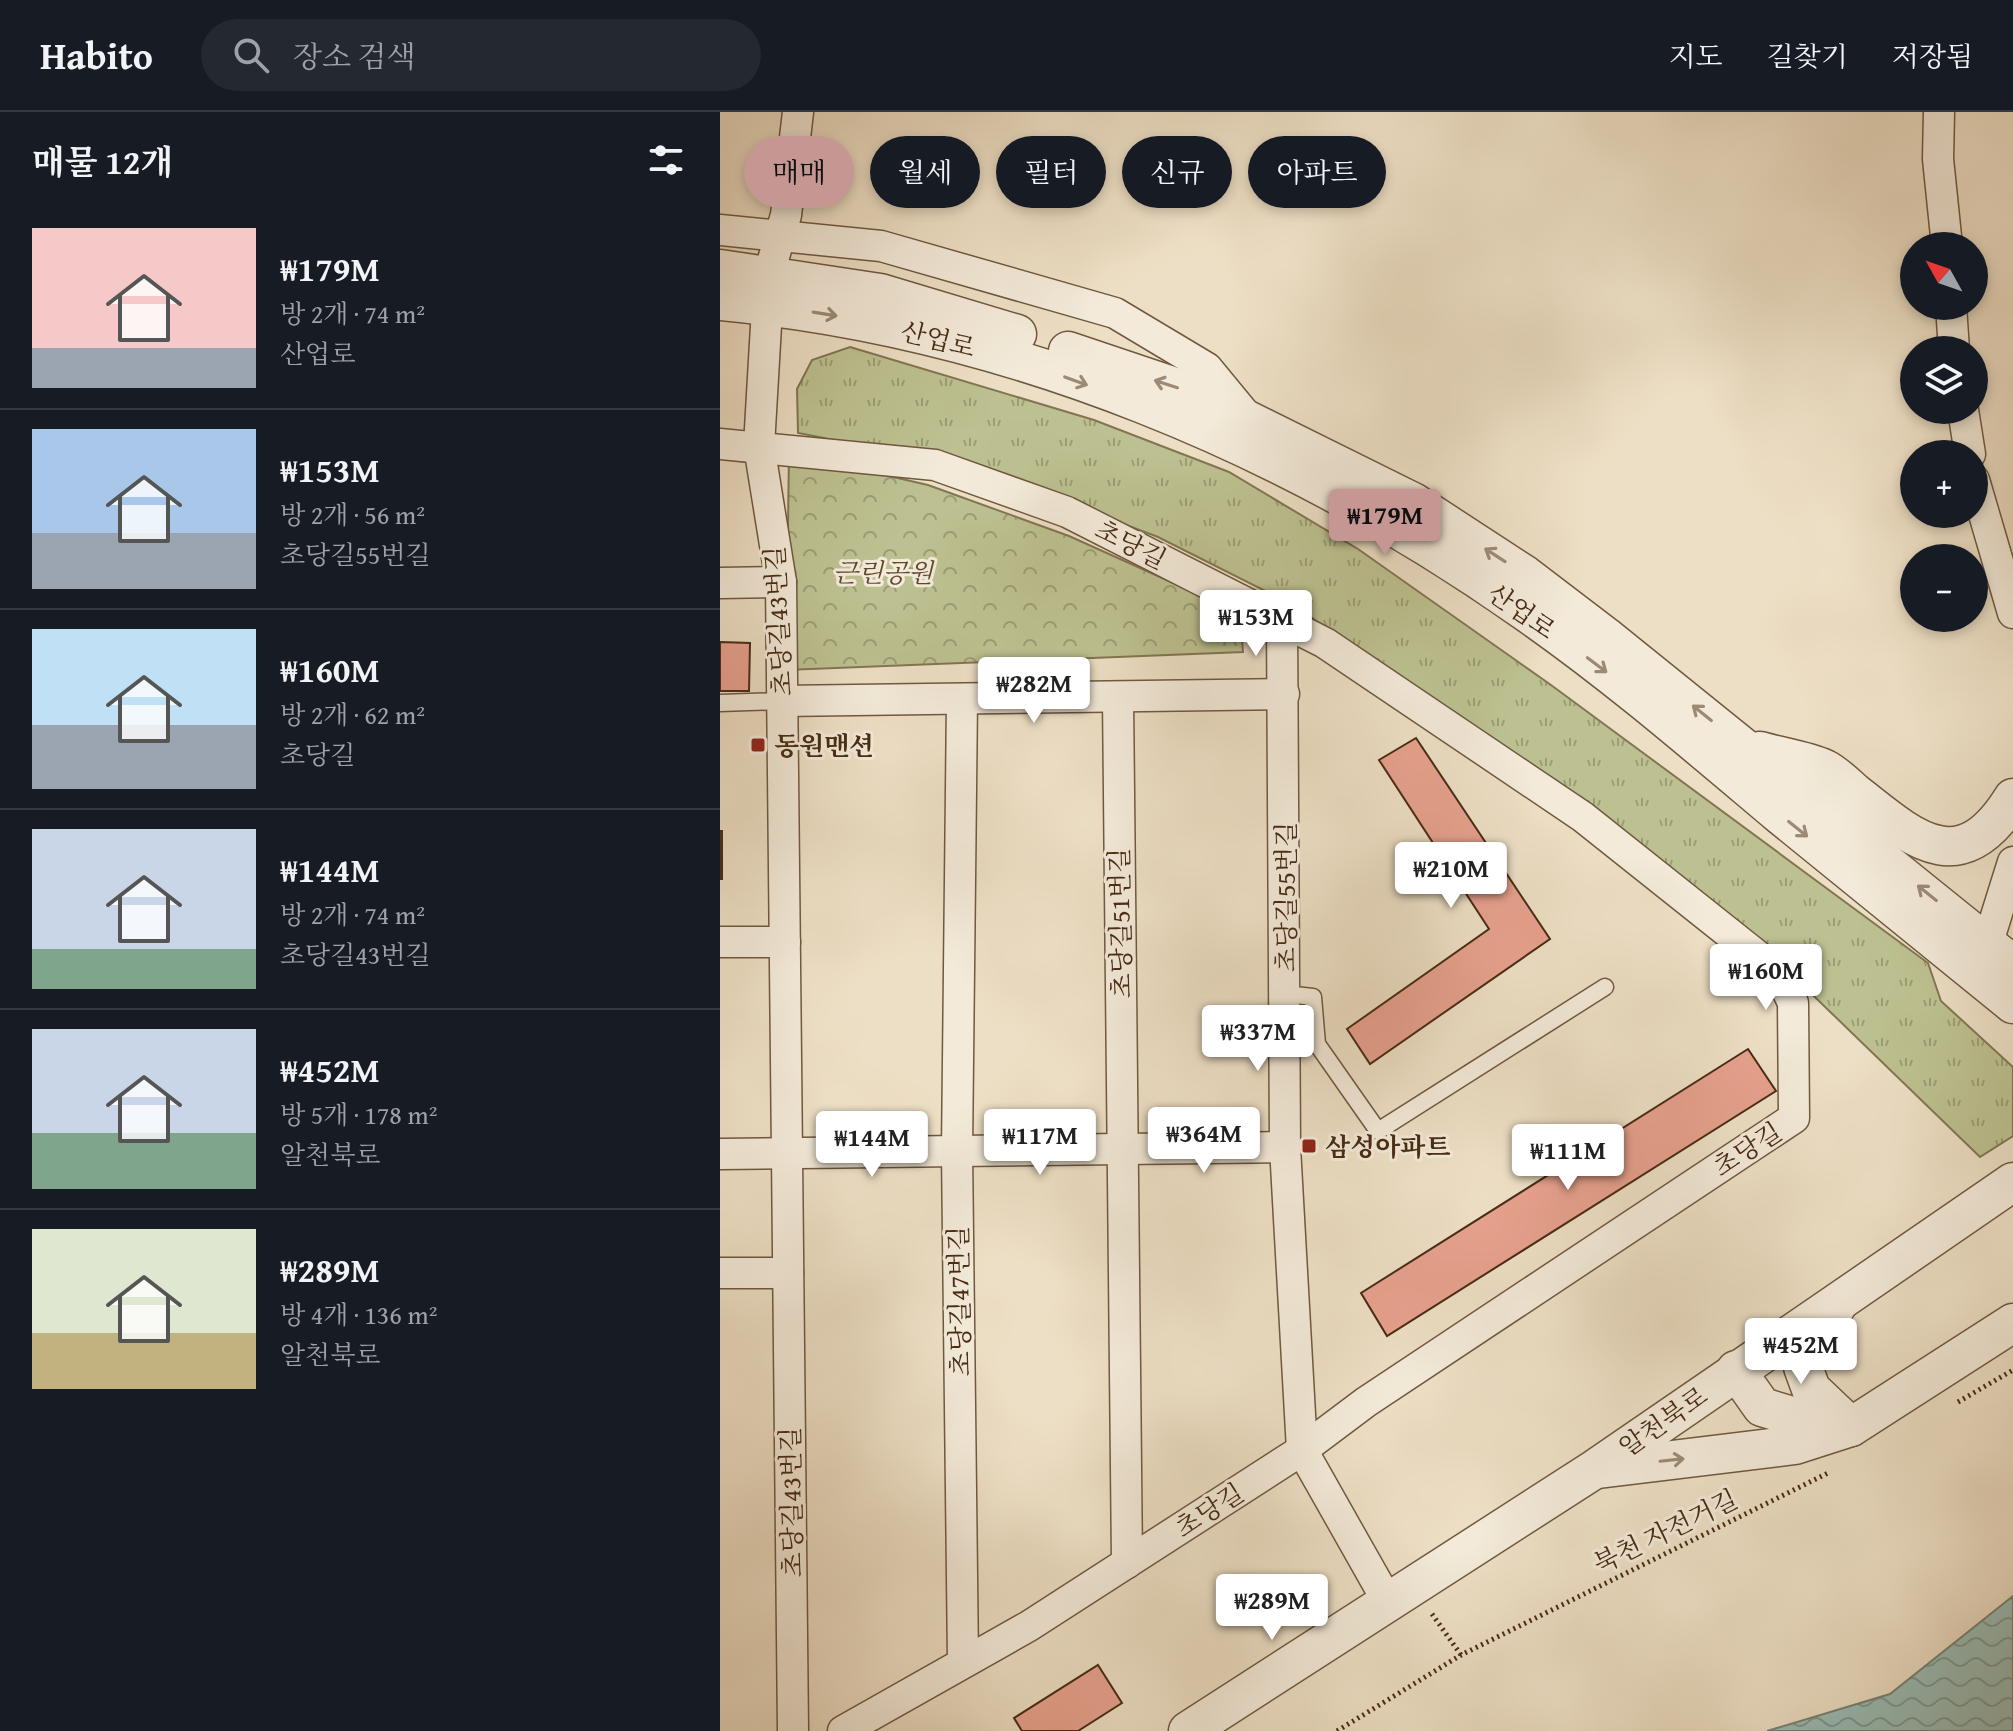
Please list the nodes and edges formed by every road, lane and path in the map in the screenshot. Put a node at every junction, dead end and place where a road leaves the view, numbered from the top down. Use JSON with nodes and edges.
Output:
{"nodes":[{"id":1,"x":798,"y":112,"type":"edge"},
{"id":2,"x":1939,"y":112,"type":"edge"},
{"id":3,"x":720,"y":230,"type":"edge"},
{"id":4,"x":1946,"y":232,"type":"edge"},
{"id":5,"x":781,"y":234,"type":"junction"},
{"id":6,"x":720,"y":269,"type":"edge"},
{"id":7,"x":770,"y":290,"type":"junction"},
{"id":8,"x":720,"y":301,"type":"edge"},
{"id":9,"x":1250,"y":420,"type":"junction"},
{"id":10,"x":720,"y":444,"type":"edge"},
{"id":11,"x":759,"y":446,"type":"junction"},
{"id":12,"x":1988,"y":519,"type":"edge"},
{"id":13,"x":2010,"y":581,"type":"edge"},
{"id":14,"x":781,"y":582,"type":"junction"},
{"id":15,"x":720,"y":583,"type":"edge"},
{"id":16,"x":2013,"y":613,"type":"edge"},
{"id":17,"x":1282,"y":621,"type":"junction"},
{"id":18,"x":1284,"y":694,"type":"junction"},
{"id":19,"x":1118,"y":697,"type":"junction"},
{"id":20,"x":962,"y":699,"type":"junction"},
{"id":21,"x":782,"y":701,"type":"junction"},
{"id":22,"x":720,"y":703,"type":"edge"},
{"id":23,"x":1743,"y":746,"type":"junction"},
{"id":24,"x":2013,"y":798,"type":"edge"},
{"id":25,"x":2013,"y":862,"type":"edge"},
{"id":26,"x":720,"y":942,"type":"edge"},
{"id":27,"x":785,"y":942,"type":"junction"},
{"id":28,"x":1989,"y":958,"type":"edge"},
{"id":29,"x":1605,"y":987,"type":"dead end"},
{"id":30,"x":1285,"y":994,"type":"junction"},
{"id":31,"x":2013,"y":1004,"type":"edge"},
{"id":32,"x":1285,"y":1147,"type":"junction"},
{"id":33,"x":1123,"y":1148,"type":"junction"},
{"id":34,"x":957,"y":1151,"type":"junction"},
{"id":35,"x":787,"y":1153,"type":"junction"},
{"id":36,"x":720,"y":1154,"type":"edge"},
{"id":37,"x":2013,"y":1182,"type":"edge"},
{"id":38,"x":720,"y":1273,"type":"edge"},
{"id":39,"x":788,"y":1273,"type":"junction"},
{"id":40,"x":1843,"y":1296,"type":"junction"},
{"id":41,"x":2013,"y":1323,"type":"edge"},
{"id":42,"x":1736,"y":1370,"type":"junction"},
{"id":43,"x":2013,"y":1370,"type":"edge"},
{"id":44,"x":1949,"y":1407,"type":"dead end"},
{"id":45,"x":1851,"y":1427,"type":"junction"},
{"id":46,"x":1302,"y":1450,"type":"junction"},
{"id":47,"x":1844,"y":1465,"type":"dead end"},
{"id":48,"x":1595,"y":1469,"type":"junction"},
{"id":49,"x":1127,"y":1563,"type":"junction"},
{"id":50,"x":1401,"y":1594,"type":"junction"},
{"id":51,"x":1461,"y":1655,"type":"junction"},
{"id":52,"x":963,"y":1662,"type":"junction"},
{"id":53,"x":793,"y":1731,"type":"edge"},
{"id":54,"x":843,"y":1731,"type":"edge"},
{"id":55,"x":1188,"y":1731,"type":"edge"},
{"id":56,"x":1337,"y":1731,"type":"edge"}],
"edges":[{"from":1,"to":5,"type":"street","name":"초당길43번길"},
{"from":2,"to":4,"type":"street"},
{"from":3,"to":5,"type":"street"},
{"from":5,"to":7,"type":"street","name":"초당길43번길"},
{"from":5,"to":9,"type":"street"},
{"from":6,"to":7,"type":"street","name":"산업로"},
{"from":7,"to":8,"type":"street","name":"산업로"},
{"from":9,"to":7,"type":"street","name":"산업로","one_way":true},
{"from":7,"to":11,"type":"street","name":"초당길43번길"},
{"from":7,"to":28,"type":"street","name":"산업로","one_way":true},
{"from":23,"to":9,"type":"street","name":"산업로","one_way":true},
{"from":10,"to":11,"type":"street","name":"초당길"},
{"from":11,"to":14,"type":"street","name":"초당길43번길"},
{"from":11,"to":17,"type":"street","name":"초당길"},
{"from":12,"to":13,"type":"street"},
{"from":13,"to":16,"type":"street"},
{"from":14,"to":15,"type":"street"},
{"from":14,"to":21,"type":"street","name":"초당길43번길"},
{"from":17,"to":18,"type":"street","name":"초당길55번길"},
{"from":17,"to":46,"type":"street","name":"초당길"},
{"from":18,"to":19,"type":"street"},
{"from":18,"to":30,"type":"street","name":"초당길55번길"},
{"from":19,"to":20,"type":"street"},
{"from":19,"to":33,"type":"street","name":"초당길51번길"},
{"from":20,"to":21,"type":"street"},
{"from":20,"to":34,"type":"street","name":"초당길47번길"},
{"from":21,"to":22,"type":"lane"},
{"from":21,"to":27,"type":"street","name":"초당길43번길"},
{"from":23,"to":24,"type":"street"},
{"from":28,"to":23,"type":"street","name":"산업로","one_way":true},
{"from":25,"to":28,"type":"street"},
{"from":26,"to":27,"type":"street"},
{"from":27,"to":35,"type":"street","name":"초당길43번길"},
{"from":28,"to":31,"type":"street","name":"산업로"},
{"from":29,"to":30,"type":"lane"},
{"from":30,"to":32,"type":"street","name":"초당길55번길"},
{"from":32,"to":33,"type":"street"},
{"from":32,"to":46,"type":"street","name":"초당길55번길"},
{"from":33,"to":34,"type":"street"},
{"from":33,"to":49,"type":"street","name":"초당길51번길"},
{"from":34,"to":35,"type":"street"},
{"from":34,"to":52,"type":"street","name":"초당길47번길"},
{"from":35,"to":36,"type":"street"},
{"from":35,"to":39,"type":"street","name":"초당길43번길"},
{"from":37,"to":40,"type":"street","name":"알천북로"},
{"from":38,"to":39,"type":"street"},
{"from":39,"to":53,"type":"street","name":"초당길43번길"},
{"from":40,"to":42,"type":"street","name":"알천북로"},
{"from":40,"to":45,"type":"street"},
{"from":41,"to":45,"type":"street"},
{"from":42,"to":45,"type":"street"},
{"from":42,"to":48,"type":"street","name":"알천북로"},
{"from":43,"to":44,"type":"path"},
{"from":48,"to":45,"type":"street","one_way":true},
{"from":46,"to":49,"type":"street","name":"초당길"},
{"from":46,"to":50,"type":"street"},
{"from":47,"to":51,"type":"path","name":"북천 자전거길"},
{"from":48,"to":50,"type":"street","name":"알천북로"},
{"from":49,"to":52,"type":"street","name":"초당길"},
{"from":50,"to":51,"type":"path"},
{"from":50,"to":55,"type":"street","name":"알천북로"},
{"from":51,"to":56,"type":"path","name":"북천 자전거길"},
{"from":52,"to":54,"type":"street","name":"초당길"}]}
